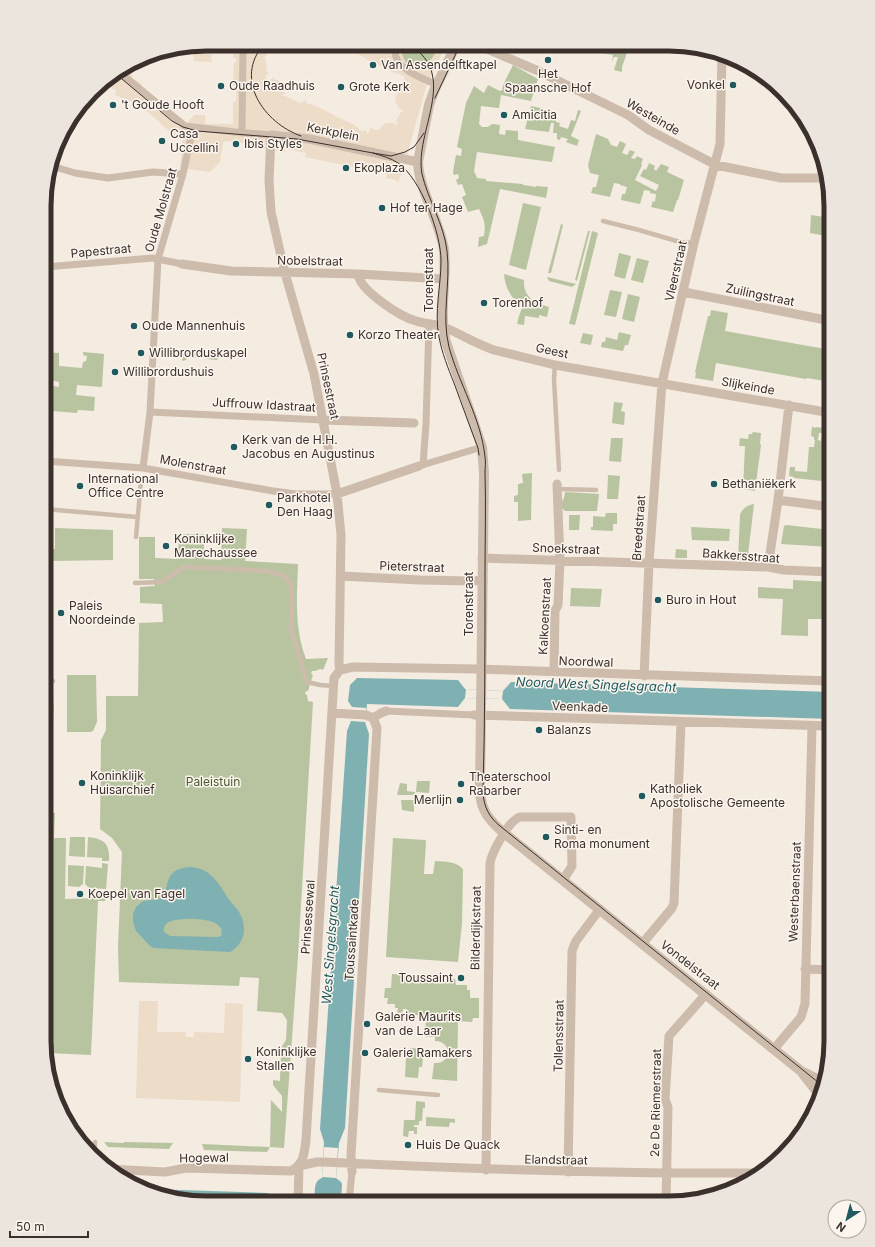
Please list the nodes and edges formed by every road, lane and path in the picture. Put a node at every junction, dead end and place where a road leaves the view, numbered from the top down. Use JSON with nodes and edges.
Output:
{"nodes":[{"id":1,"x":243,"y":51,"type":"edge"},
{"id":2,"x":395,"y":51,"type":"edge"},
{"id":3,"x":453,"y":51,"type":"edge"},
{"id":4,"x":492,"y":51,"type":"edge"},
{"id":5,"x":722,"y":60,"type":"edge"},
{"id":6,"x":123,"y":75,"type":"edge"},
{"id":7,"x":437,"y":85,"type":"junction"},
{"id":8,"x":193,"y":127,"type":"junction"},
{"id":9,"x":242,"y":133,"type":"junction"},
{"id":10,"x":271,"y":135,"type":"junction"},
{"id":11,"x":418,"y":162,"type":"junction"},
{"id":12,"x":716,"y":165,"type":"junction"},
{"id":13,"x":56,"y":167,"type":"edge"},
{"id":14,"x":183,"y":174,"type":"junction"},
{"id":15,"x":822,"y":178,"type":"edge"},
{"id":16,"x":603,"y":221,"type":"dead end"},
{"id":17,"x":694,"y":243,"type":"junction"},
{"id":18,"x":158,"y":260,"type":"junction"},
{"id":19,"x":182,"y":264,"type":"joint"},
{"id":20,"x":51,"y":266,"type":"edge"},
{"id":21,"x":286,"y":273,"type":"junction"},
{"id":22,"x":358,"y":274,"type":"junction"},
{"id":23,"x":444,"y":279,"type":"junction"},
{"id":24,"x":684,"y":292,"type":"junction"},
{"id":25,"x":824,"y":321,"type":"edge"},
{"id":26,"x":426,"y":323,"type":"junction"},
{"id":27,"x":442,"y":327,"type":"junction"},
{"id":28,"x":555,"y":365,"type":"junction"},
{"id":29,"x":662,"y":383,"type":"junction"},
{"id":30,"x":789,"y":405,"type":"junction"},
{"id":31,"x":150,"y":412,"type":"junction"},
{"id":32,"x":824,"y":412,"type":"edge"},
{"id":33,"x":323,"y":420,"type":"junction"},
{"id":34,"x":414,"y":423,"type":"joint"},
{"id":35,"x":426,"y":424,"type":"junction"},
{"id":36,"x":482,"y":447,"type":"junction"},
{"id":37,"x":51,"y":462,"type":"edge"},
{"id":38,"x":421,"y":466,"type":"junction"},
{"id":39,"x":143,"y":470,"type":"junction"},
{"id":40,"x":559,"y":470,"type":"dead end"},
{"id":41,"x":141,"y":481,"type":"dead end"},
{"id":42,"x":557,"y":486,"type":"joint"},
{"id":43,"x":596,"y":490,"type":"dead end"},
{"id":44,"x":337,"y":494,"type":"junction"},
{"id":45,"x":778,"y":500,"type":"junction"},
{"id":46,"x":824,"y":506,"type":"edge"},
{"id":47,"x":51,"y":510,"type":"edge"},
{"id":48,"x":137,"y":517,"type":"junction"},
{"id":49,"x":136,"y":537,"type":"dead end"},
{"id":50,"x":482,"y":558,"type":"junction"},
{"id":51,"x":560,"y":561,"type":"junction"},
{"id":52,"x":649,"y":563,"type":"junction"},
{"id":53,"x":768,"y":567,"type":"junction"},
{"id":54,"x":824,"y":572,"type":"edge"},
{"id":55,"x":341,"y":576,"type":"junction"},
{"id":56,"x":478,"y":580,"type":"junction"},
{"id":57,"x":135,"y":583,"type":"dead end"},
{"id":58,"x":482,"y":669,"type":"junction"},
{"id":59,"x":340,"y":670,"type":"junction"},
{"id":60,"x":554,"y":672,"type":"junction"},
{"id":61,"x":644,"y":676,"type":"junction"},
{"id":62,"x":824,"y":681,"type":"edge"},
{"id":63,"x":334,"y":686,"type":"junction"},
{"id":64,"x":386,"y":711,"type":"joint"},
{"id":65,"x":332,"y":713,"type":"junction"},
{"id":66,"x":478,"y":715,"type":"junction"},
{"id":67,"x":370,"y":716,"type":"junction"},
{"id":68,"x":681,"y":722,"type":"junction"},
{"id":69,"x":812,"y":726,"type":"junction"},
{"id":70,"x":824,"y":726,"type":"edge"},
{"id":71,"x":504,"y":833,"type":"junction"},
{"id":72,"x":563,"y":880,"type":"junction"},
{"id":73,"x":600,"y":910,"type":"junction"},
{"id":74,"x":642,"y":944,"type":"junction"},
{"id":75,"x":805,"y":969,"type":"junction"},
{"id":76,"x":824,"y":970,"type":"edge"},
{"id":77,"x":706,"y":994,"type":"junction"},
{"id":78,"x":774,"y":1049,"type":"junction"},
{"id":79,"x":801,"y":1071,"type":"junction"},
{"id":80,"x":819,"y":1080,"type":"edge"},
{"id":81,"x":818,"y":1085,"type":"edge"},
{"id":82,"x":378,"y":1090,"type":"dead end"},
{"id":83,"x":816,"y":1091,"type":"edge"},
{"id":84,"x":438,"y":1095,"type":"dead end"},
{"id":85,"x":95,"y":1142,"type":"dead end"},
{"id":86,"x":95,"y":1149,"type":"edge"},
{"id":87,"x":324,"y":1162,"type":"joint"},
{"id":88,"x":299,"y":1166,"type":"junction"},
{"id":89,"x":351,"y":1168,"type":"junction"},
{"id":90,"x":121,"y":1170,"type":"edge"},
{"id":91,"x":486,"y":1170,"type":"junction"},
{"id":92,"x":568,"y":1172,"type":"junction"},
{"id":93,"x":750,"y":1173,"type":"edge"},
{"id":94,"x":667,"y":1174,"type":"junction"},
{"id":95,"x":298,"y":1196,"type":"edge"},
{"id":96,"x":349,"y":1196,"type":"edge"},
{"id":97,"x":666,"y":1196,"type":"edge"}],
"edges":[{"from":1,"to":9,"type":"street"},
{"from":2,"to":7,"type":"street"},
{"from":3,"to":7,"type":"street","name":"Torenstraat"},
{"from":4,"to":12,"type":"street","name":"Westeinde"},
{"from":5,"to":12,"type":"street","name":"Vleerstraat"},
{"from":6,"to":8,"type":"street","name":"Kerkplein"},
{"from":7,"to":11,"type":"street","name":"Torenstraat"},
{"from":8,"to":9,"type":"street","name":"Kerkplein"},
{"from":8,"to":14,"type":"street","name":"Oude Molstraat"},
{"from":9,"to":10,"type":"street","name":"Kerkplein"},
{"from":10,"to":11,"type":"street","name":"Kerkplein"},
{"from":10,"to":21,"type":"street","name":"Prinsestraat"},
{"from":11,"to":23,"type":"street","name":"Torenstraat"},
{"from":12,"to":15,"type":"street","name":"Westeinde"},
{"from":12,"to":17,"type":"street","name":"Vleerstraat"},
{"from":13,"to":14,"type":"street"},
{"from":14,"to":18,"type":"street","name":"Oude Molstraat"},
{"from":16,"to":17,"type":"lane"},
{"from":17,"to":24,"type":"street","name":"Vleerstraat"},
{"from":18,"to":19,"type":"street","name":"Nobelstraat"},
{"from":18,"to":20,"type":"street","name":"Papestraat"},
{"from":18,"to":31,"type":"street","name":"Oude Molstraat"},
{"from":19,"to":21,"type":"street","name":"Nobelstraat"},
{"from":21,"to":22,"type":"street","name":"Nobelstraat"},
{"from":21,"to":33,"type":"street","name":"Prinsestraat"},
{"from":22,"to":23,"type":"street"},
{"from":22,"to":26,"type":"street","name":"Nobelstraat"},
{"from":23,"to":27,"type":"street","name":"Torenstraat"},
{"from":24,"to":25,"type":"street","name":"Zuilingstraat"},
{"from":24,"to":29,"type":"street","name":"Vleerstraat"},
{"from":26,"to":27,"type":"street","name":"Nobelstraat"},
{"from":26,"to":35,"type":"street","name":"Torenstraat"},
{"from":27,"to":28,"type":"street","name":"Geest"},
{"from":27,"to":36,"type":"street","name":"Torenstraat"},
{"from":28,"to":29,"type":"street","name":"Geest"},
{"from":28,"to":40,"type":"lane"},
{"from":29,"to":30,"type":"street","name":"Slijkeinde"},
{"from":29,"to":52,"type":"street","name":"Breedstraat"},
{"from":30,"to":32,"type":"street","name":"Slijkeinde"},
{"from":30,"to":45,"type":"street"},
{"from":31,"to":33,"type":"street","name":"Juffrouw Idastraat"},
{"from":31,"to":39,"type":"street","name":"Oude Molstraat"},
{"from":33,"to":34,"type":"street","name":"Juffrouw Idastraat"},
{"from":33,"to":44,"type":"street","name":"Prinsestraat"},
{"from":34,"to":35,"type":"street","name":"Juffrouw Idastraat"},
{"from":35,"to":38,"type":"street","name":"Torenstraat"},
{"from":36,"to":38,"type":"street"},
{"from":36,"to":50,"type":"street","name":"Torenstraat"},
{"from":37,"to":39,"type":"street","name":"Molenstraat"},
{"from":38,"to":44,"type":"street"},
{"from":39,"to":44,"type":"street","name":"Molenstraat"},
{"from":41,"to":48,"type":"lane"},
{"from":42,"to":43,"type":"lane"},
{"from":42,"to":51,"type":"street","name":"Kalkoenstraat"},
{"from":44,"to":55,"type":"street","name":"Prinsestraat"},
{"from":45,"to":46,"type":"street"},
{"from":45,"to":53,"type":"street"},
{"from":47,"to":48,"type":"lane"},
{"from":48,"to":49,"type":"lane"},
{"from":50,"to":51,"type":"street","name":"Snoekstraat"},
{"from":50,"to":56,"type":"street","name":"Torenstraat"},
{"from":51,"to":52,"type":"street","name":"Snoekstraat"},
{"from":51,"to":60,"type":"street","name":"Kalkoenstraat"},
{"from":52,"to":53,"type":"street","name":"Bakkersstraat"},
{"from":52,"to":61,"type":"street","name":"Breedstraat"},
{"from":53,"to":54,"type":"street","name":"Bakkersstraat"},
{"from":55,"to":56,"type":"street","name":"Pieterstraat"},
{"from":55,"to":59,"type":"street","name":"Prinsestraat"},
{"from":56,"to":58,"type":"street","name":"Torenstraat"},
{"from":57,"to":63,"type":"lane"},
{"from":58,"to":59,"type":"street","name":"Noordwal"},
{"from":58,"to":60,"type":"street","name":"Noordwal"},
{"from":58,"to":66,"type":"street","name":"Torenstraat"},
{"from":59,"to":63,"type":"street","name":"Prinsessewal"},
{"from":60,"to":61,"type":"street","name":"Noordwal"},
{"from":61,"to":62,"type":"street","name":"Noordwal"},
{"from":63,"to":65,"type":"street","name":"Prinsessewal"},
{"from":64,"to":66,"type":"street","name":"Veenkade"},
{"from":64,"to":67,"type":"street","name":"Veenkade"},
{"from":65,"to":67,"type":"street"},
{"from":65,"to":88,"type":"street","name":"Prinsessewal"},
{"from":66,"to":68,"type":"street","name":"Veenkade"},
{"from":66,"to":71,"type":"street"},
{"from":67,"to":89,"type":"street","name":"Toussaintkade"},
{"from":68,"to":69,"type":"street","name":"Veenkade"},
{"from":68,"to":74,"type":"street"},
{"from":69,"to":70,"type":"street","name":"Veenkade"},
{"from":69,"to":75,"type":"street","name":"Westerbaenstraat"},
{"from":71,"to":72,"type":"street","name":"Vondelstraat"},
{"from":71,"to":72,"type":"street"},
{"from":71,"to":91,"type":"street","name":"Bilderdijkstraat"},
{"from":72,"to":73,"type":"street","name":"Vondelstraat"},
{"from":73,"to":74,"type":"street","name":"Vondelstraat"},
{"from":73,"to":92,"type":"street","name":"Tollensstraat"},
{"from":74,"to":77,"type":"street","name":"Vondelstraat"},
{"from":75,"to":76,"type":"street"},
{"from":75,"to":78,"type":"street","name":"Westerbaenstraat"},
{"from":77,"to":78,"type":"street","name":"Vondelstraat"},
{"from":77,"to":94,"type":"street","name":"2e De Riemerstraat"},
{"from":78,"to":79,"type":"street","name":"Vondelstraat"},
{"from":79,"to":80,"type":"street","name":"Vondelstraat"},
{"from":79,"to":81,"type":"lane","name":"Vondelstraat"},
{"from":79,"to":83,"type":"street","name":"Vondelstraat"},
{"from":82,"to":84,"type":"lane"},
{"from":85,"to":86,"type":"lane"},
{"from":87,"to":88,"type":"street","name":"Hogewal"},
{"from":87,"to":89,"type":"street","name":"Elandstraat"},
{"from":88,"to":90,"type":"street","name":"Hogewal"},
{"from":88,"to":95,"type":"street","name":"Prinsessewal"},
{"from":89,"to":91,"type":"street","name":"Elandstraat"},
{"from":89,"to":96,"type":"street"},
{"from":91,"to":92,"type":"street","name":"Elandstraat"},
{"from":92,"to":94,"type":"street","name":"Elandstraat"},
{"from":93,"to":94,"type":"street","name":"Elandstraat"},
{"from":94,"to":97,"type":"street","name":"2e De Riemerstraat"}]}
